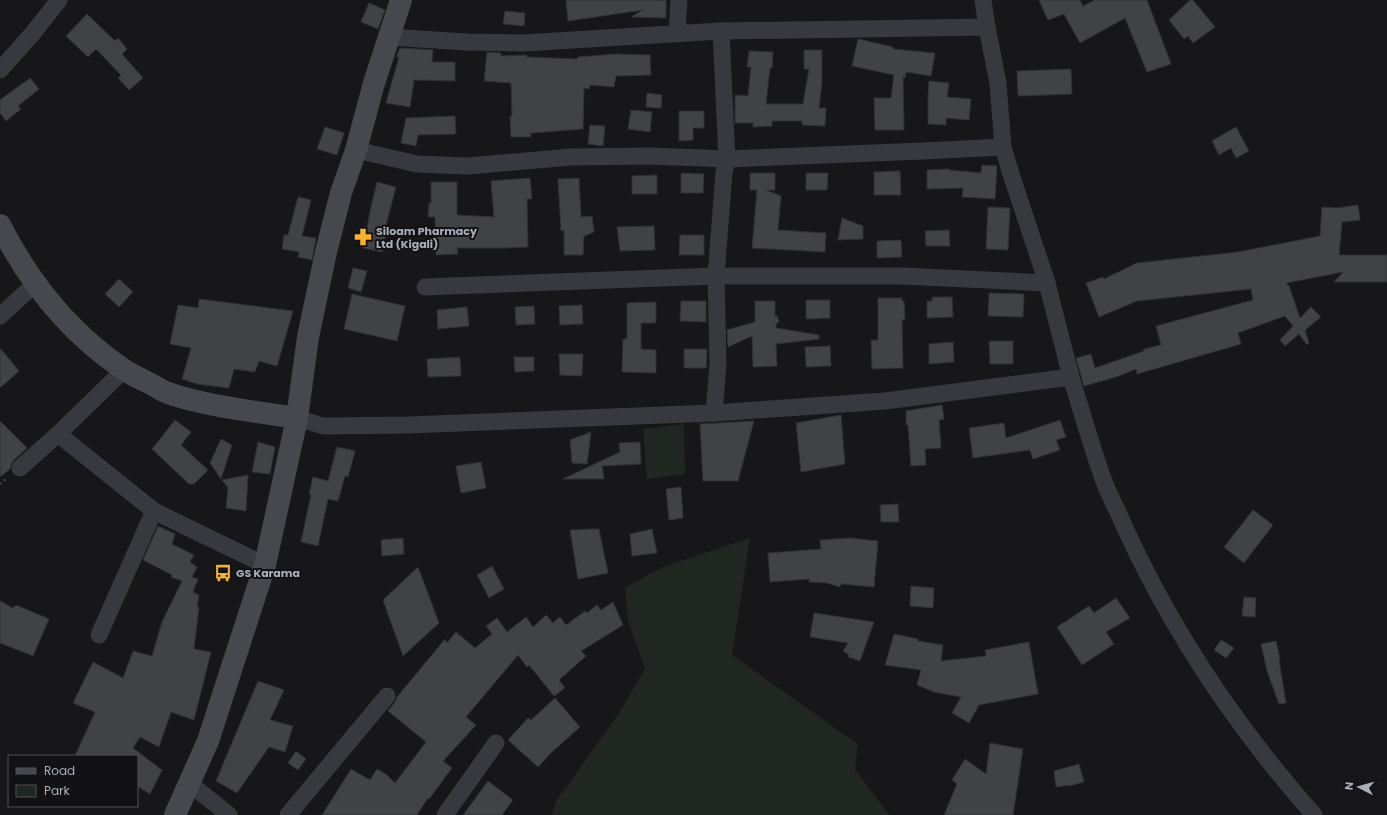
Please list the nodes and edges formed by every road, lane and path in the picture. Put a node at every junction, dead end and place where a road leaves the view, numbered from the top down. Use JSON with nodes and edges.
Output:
{"nodes":[{"id":1,"x":59,"y":0,"type":"edge"},
{"id":2,"x":401,"y":0,"type":"edge"},
{"id":3,"x":679,"y":0,"type":"edge"},
{"id":4,"x":983,"y":0,"type":"edge"},
{"id":5,"x":987,"y":27,"type":"junction"},
{"id":6,"x":721,"y":31,"type":"junction"},
{"id":7,"x":677,"y":33,"type":"junction"},
{"id":8,"x":388,"y":36,"type":"junction"},
{"id":9,"x":0,"y":70,"type":"edge"},
{"id":10,"x":1004,"y":147,"type":"junction"},
{"id":11,"x":356,"y":150,"type":"junction"},
{"id":12,"x":727,"y":159,"type":"junction"},
{"id":13,"x":0,"y":225,"type":"edge"},
{"id":14,"x":716,"y":276,"type":"junction"},
{"id":15,"x":35,"y":284,"type":"junction"},
{"id":16,"x":1047,"y":284,"type":"junction"},
{"id":17,"x":425,"y":287,"type":"dead end"},
{"id":18,"x":0,"y":316,"type":"edge"},
{"id":19,"x":124,"y":370,"type":"junction"},
{"id":20,"x":1071,"y":377,"type":"junction"},
{"id":21,"x":714,"y":413,"type":"junction"},
{"id":22,"x":297,"y":418,"type":"junction"},
{"id":23,"x":58,"y":434,"type":"junction"},
{"id":24,"x":20,"y":468,"type":"dead end"},
{"id":25,"x":154,"y":511,"type":"junction"},
{"id":26,"x":265,"y":565,"type":"junction"},
{"id":27,"x":99,"y":635,"type":"dead end"},
{"id":28,"x":387,"y":696,"type":"dead end"},
{"id":29,"x":496,"y":744,"type":"dead end"},
{"id":30,"x":189,"y":783,"type":"junction"},
{"id":31,"x":175,"y":815,"type":"edge"},
{"id":32,"x":229,"y":815,"type":"edge"},
{"id":33,"x":288,"y":815,"type":"edge"},
{"id":34,"x":445,"y":815,"type":"edge"},
{"id":35,"x":1314,"y":815,"type":"edge"}],
"edges":[{"from":1,"to":9,"type":"street"},
{"from":2,"to":8,"type":"main road"},
{"from":3,"to":7,"type":"street"},
{"from":4,"to":5,"type":"street"},
{"from":5,"to":6,"type":"street"},
{"from":5,"to":10,"type":"street"},
{"from":6,"to":7,"type":"street"},
{"from":6,"to":12,"type":"street"},
{"from":7,"to":8,"type":"street"},
{"from":8,"to":11,"type":"main road"},
{"from":10,"to":12,"type":"street"},
{"from":10,"to":16,"type":"street"},
{"from":11,"to":12,"type":"street"},
{"from":11,"to":22,"type":"main road"},
{"from":12,"to":14,"type":"street"},
{"from":13,"to":15,"type":"main road"},
{"from":14,"to":16,"type":"street"},
{"from":14,"to":17,"type":"street"},
{"from":14,"to":21,"type":"street"},
{"from":15,"to":18,"type":"street"},
{"from":15,"to":19,"type":"main road"},
{"from":16,"to":20,"type":"street"},
{"from":19,"to":22,"type":"main road"},
{"from":19,"to":23,"type":"street"},
{"from":20,"to":21,"type":"street"},
{"from":20,"to":35,"type":"street"},
{"from":21,"to":22,"type":"street"},
{"from":22,"to":26,"type":"main road"},
{"from":23,"to":24,"type":"street"},
{"from":23,"to":25,"type":"street"},
{"from":25,"to":26,"type":"street"},
{"from":25,"to":27,"type":"street"},
{"from":26,"to":30,"type":"main road"},
{"from":28,"to":33,"type":"street"},
{"from":29,"to":34,"type":"street"},
{"from":30,"to":31,"type":"main road"},
{"from":30,"to":32,"type":"street"}]}
